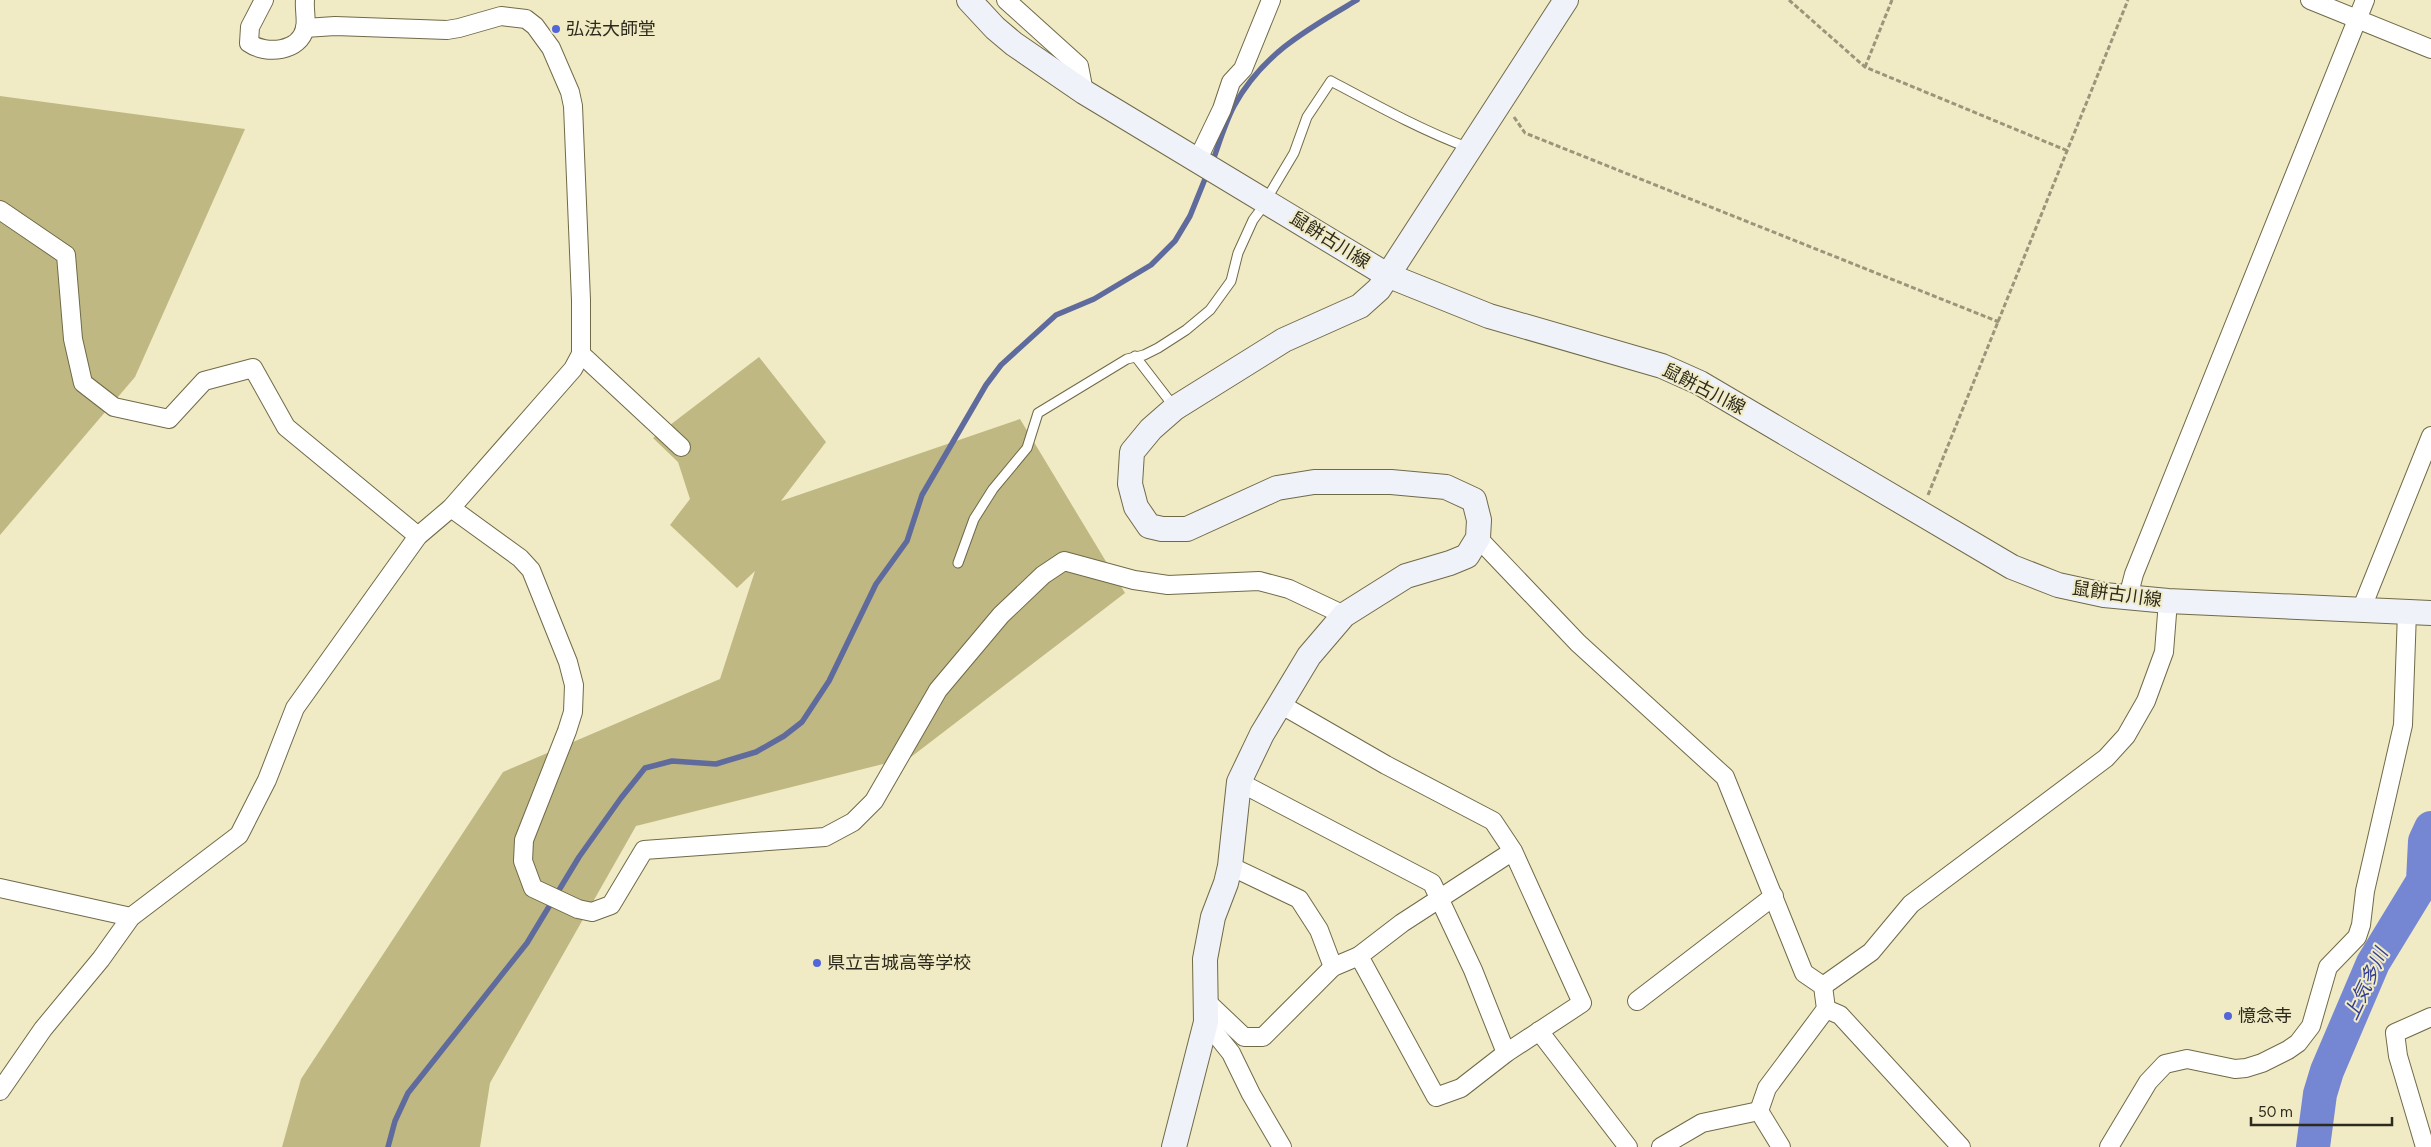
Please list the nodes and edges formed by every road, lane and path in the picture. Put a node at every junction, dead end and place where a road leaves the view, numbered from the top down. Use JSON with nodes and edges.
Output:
{"nodes":[{"id":1,"x":264,"y":0,"type":"edge"},
{"id":2,"x":305,"y":0,"type":"edge"},
{"id":3,"x":969,"y":0,"type":"edge"},
{"id":4,"x":1006,"y":0,"type":"edge"},
{"id":5,"x":1271,"y":0,"type":"edge"},
{"id":6,"x":1566,"y":0,"type":"edge"},
{"id":7,"x":1789,"y":0,"type":"edge"},
{"id":8,"x":1892,"y":0,"type":"edge"},
{"id":9,"x":2128,"y":0,"type":"edge"},
{"id":10,"x":2310,"y":0,"type":"edge"},
{"id":11,"x":2365,"y":0,"type":"edge"},
{"id":12,"x":2358,"y":19,"type":"junction"},
{"id":13,"x":305,"y":28,"type":"junction"},
{"id":14,"x":2431,"y":48,"type":"edge"},
{"id":15,"x":1865,"y":67,"type":"junction"},
{"id":16,"x":1084,"y":92,"type":"junction"},
{"id":17,"x":1501,"y":98,"type":"junction"},
{"id":18,"x":1469,"y":148,"type":"junction"},
{"id":19,"x":2068,"y":151,"type":"junction"},
{"id":20,"x":1204,"y":165,"type":"junction"},
{"id":21,"x":1262,"y":206,"type":"junction"},
{"id":22,"x":0,"y":210,"type":"edge"},
{"id":23,"x":1388,"y":275,"type":"junction"},
{"id":24,"x":1999,"y":322,"type":"junction"},
{"id":25,"x":581,"y":354,"type":"junction"},
{"id":26,"x":1135,"y":356,"type":"junction"},
{"id":27,"x":1175,"y":408,"type":"junction"},
{"id":28,"x":2431,"y":436,"type":"edge"},
{"id":29,"x":681,"y":447,"type":"dead end"},
{"id":30,"x":451,"y":508,"type":"junction"},
{"id":31,"x":1920,"y":515,"type":"junction"},
{"id":32,"x":418,"y":536,"type":"junction"},
{"id":33,"x":1478,"y":538,"type":"junction"},
{"id":34,"x":958,"y":563,"type":"dead end"},
{"id":35,"x":2128,"y":597,"type":"junction"},
{"id":36,"x":2168,"y":600,"type":"junction"},
{"id":37,"x":2361,"y":610,"type":"junction"},
{"id":38,"x":2407,"y":612,"type":"junction"},
{"id":39,"x":2431,"y":613,"type":"edge"},
{"id":40,"x":1344,"y":615,"type":"junction"},
{"id":41,"x":1280,"y":704,"type":"junction"},
{"id":42,"x":1239,"y":782,"type":"junction"},
{"id":43,"x":1513,"y":851,"type":"junction"},
{"id":44,"x":1230,"y":866,"type":"junction"},
{"id":45,"x":0,"y":888,"type":"edge"},
{"id":46,"x":1774,"y":896,"type":"junction"},
{"id":47,"x":1440,"y":900,"type":"junction"},
{"id":48,"x":131,"y":917,"type":"junction"},
{"id":49,"x":1359,"y":956,"type":"junction"},
{"id":50,"x":1333,"y":967,"type":"junction"},
{"id":51,"x":1823,"y":986,"type":"junction"},
{"id":52,"x":1637,"y":1001,"type":"dead end"},
{"id":53,"x":1826,"y":1009,"type":"junction"},
{"id":54,"x":1206,"y":1011,"type":"junction"},
{"id":55,"x":2431,"y":1017,"type":"edge"},
{"id":56,"x":1539,"y":1031,"type":"junction"},
{"id":57,"x":1506,"y":1053,"type":"junction"},
{"id":58,"x":0,"y":1091,"type":"edge"},
{"id":59,"x":1759,"y":1111,"type":"junction"},
{"id":60,"x":1174,"y":1147,"type":"edge"},
{"id":61,"x":1282,"y":1147,"type":"edge"},
{"id":62,"x":1628,"y":1147,"type":"edge"},
{"id":63,"x":1661,"y":1147,"type":"edge"},
{"id":64,"x":1781,"y":1147,"type":"edge"},
{"id":65,"x":1961,"y":1147,"type":"edge"},
{"id":66,"x":2109,"y":1147,"type":"edge"},
{"id":67,"x":2425,"y":1147,"type":"edge"}],
"edges":[{"from":1,"to":13,"type":"street"},
{"from":2,"to":13,"type":"street"},
{"from":3,"to":16,"type":"street","name":"鼠餅古川線"},
{"from":4,"to":16,"type":"street"},
{"from":5,"to":20,"type":"street"},
{"from":6,"to":17,"type":"street"},
{"from":7,"to":15,"type":"path"},
{"from":8,"to":15,"type":"path"},
{"from":9,"to":19,"type":"path"},
{"from":10,"to":12,"type":"street"},
{"from":11,"to":12,"type":"street"},
{"from":12,"to":14,"type":"street"},
{"from":12,"to":35,"type":"street"},
{"from":13,"to":25,"type":"street"},
{"from":15,"to":19,"type":"path"},
{"from":16,"to":20,"type":"street","name":"鼠餅古川線"},
{"from":17,"to":18,"type":"street"},
{"from":17,"to":24,"type":"path"},
{"from":18,"to":21,"type":"lane"},
{"from":18,"to":23,"type":"street"},
{"from":19,"to":24,"type":"path"},
{"from":20,"to":21,"type":"street","name":"鼠餅古川線"},
{"from":21,"to":23,"type":"street","name":"鼠餅古川線"},
{"from":21,"to":26,"type":"lane"},
{"from":22,"to":32,"type":"street"},
{"from":23,"to":27,"type":"street"},
{"from":23,"to":31,"type":"street","name":"鼠餅古川線"},
{"from":24,"to":31,"type":"path"},
{"from":25,"to":29,"type":"street"},
{"from":25,"to":30,"type":"street"},
{"from":26,"to":27,"type":"lane"},
{"from":26,"to":34,"type":"lane"},
{"from":27,"to":33,"type":"street"},
{"from":28,"to":37,"type":"street"},
{"from":30,"to":32,"type":"street"},
{"from":30,"to":40,"type":"street"},
{"from":31,"to":35,"type":"street","name":"鼠餅古川線"},
{"from":32,"to":48,"type":"street"},
{"from":33,"to":40,"type":"street"},
{"from":33,"to":46,"type":"street"},
{"from":35,"to":36,"type":"street","name":"鼠餅古川線"},
{"from":36,"to":37,"type":"street","name":"鼠餅古川線"},
{"from":36,"to":51,"type":"street"},
{"from":37,"to":38,"type":"street","name":"鼠餅古川線"},
{"from":38,"to":39,"type":"street","name":"鼠餅古川線"},
{"from":38,"to":66,"type":"street"},
{"from":40,"to":41,"type":"street"},
{"from":41,"to":42,"type":"street"},
{"from":41,"to":43,"type":"street"},
{"from":42,"to":44,"type":"street"},
{"from":42,"to":47,"type":"street"},
{"from":43,"to":47,"type":"street"},
{"from":43,"to":56,"type":"street"},
{"from":44,"to":50,"type":"street"},
{"from":44,"to":54,"type":"street"},
{"from":45,"to":48,"type":"street"},
{"from":46,"to":51,"type":"street"},
{"from":46,"to":52,"type":"street"},
{"from":47,"to":49,"type":"street"},
{"from":47,"to":57,"type":"street"},
{"from":48,"to":58,"type":"street"},
{"from":49,"to":50,"type":"street"},
{"from":49,"to":57,"type":"street"},
{"from":50,"to":54,"type":"street"},
{"from":51,"to":53,"type":"street"},
{"from":53,"to":59,"type":"street"},
{"from":53,"to":65,"type":"street"},
{"from":54,"to":60,"type":"street"},
{"from":54,"to":61,"type":"street"},
{"from":55,"to":67,"type":"street"},
{"from":56,"to":57,"type":"street"},
{"from":56,"to":62,"type":"street"},
{"from":59,"to":63,"type":"street"},
{"from":59,"to":64,"type":"street"}]}
